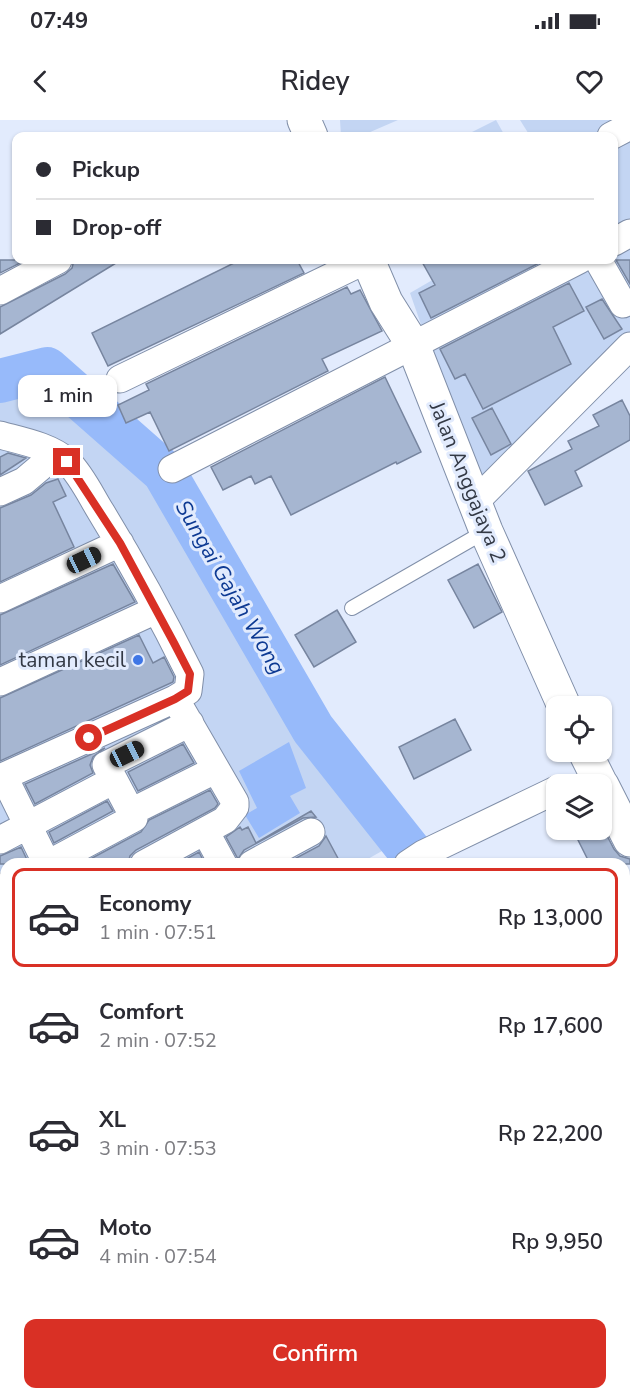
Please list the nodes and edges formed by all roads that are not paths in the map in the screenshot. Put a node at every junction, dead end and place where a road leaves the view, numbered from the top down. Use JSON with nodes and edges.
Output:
{"nodes":[{"id":1,"x":51,"y":264,"type":"edge"},
{"id":2,"x":359,"y":264,"type":"edge"},
{"id":3,"x":369,"y":264,"type":"edge"},
{"id":4,"x":571,"y":264,"type":"edge"},
{"id":5,"x":600,"y":264,"type":"edge"},
{"id":6,"x":0,"y":291,"type":"edge"},
{"id":7,"x":623,"y":304,"type":"dead end"},
{"id":8,"x":413,"y":345,"type":"junction"},
{"id":9,"x":630,"y":346,"type":"edge"},
{"id":10,"x":120,"y":379,"type":"dead end"},
{"id":11,"x":0,"y":435,"type":"edge"},
{"id":12,"x":56,"y":454,"type":"junction"},
{"id":13,"x":172,"y":469,"type":"dead end"},
{"id":14,"x":0,"y":492,"type":"edge"},
{"id":15,"x":480,"y":517,"type":"junction"},
{"id":16,"x":120,"y":543,"type":"junction"},
{"id":17,"x":0,"y":599,"type":"edge"},
{"id":18,"x":352,"y":608,"type":"dead end"},
{"id":19,"x":156,"y":610,"type":"junction"},
{"id":20,"x":0,"y":682,"type":"edge"},
{"id":21,"x":560,"y":696,"type":"edge"},
{"id":22,"x":175,"y":699,"type":"junction"},
{"id":23,"x":190,"y":723,"type":"junction"},
{"id":24,"x":215,"y":770,"type":"junction"},
{"id":25,"x":2,"y":777,"type":"edge"},
{"id":26,"x":114,"y":780,"type":"junction"},
{"id":27,"x":546,"y":795,"type":"edge"},
{"id":28,"x":612,"y":811,"type":"edge"},
{"id":29,"x":133,"y":815,"type":"junction"},
{"id":30,"x":28,"y":825,"type":"junction"},
{"id":31,"x":205,"y":831,"type":"junction"},
{"id":32,"x":311,"y":832,"type":"dead end"},
{"id":33,"x":0,"y":840,"type":"edge"},
{"id":34,"x":630,"y":840,"type":"edge"},
{"id":35,"x":45,"y":858,"type":"edge"},
{"id":36,"x":58,"y":858,"type":"edge"},
{"id":37,"x":149,"y":858,"type":"edge"},
{"id":38,"x":156,"y":858,"type":"edge"},
{"id":39,"x":220,"y":858,"type":"edge"},
{"id":40,"x":263,"y":858,"type":"edge"},
{"id":41,"x":418,"y":858,"type":"edge"}],
"edges":[{"from":1,"to":6,"type":"street"},
{"from":2,"to":10,"type":"street"},
{"from":3,"to":8,"type":"street","name":"Jalan Anggajaya 2"},
{"from":4,"to":8,"type":"street"},
{"from":5,"to":7,"type":"street"},
{"from":8,"to":13,"type":"street"},
{"from":8,"to":15,"type":"street","name":"Jalan Anggajaya 2"},
{"from":9,"to":15,"type":"street"},
{"from":11,"to":12,"type":"street"},
{"from":12,"to":14,"type":"street"},
{"from":12,"to":16,"type":"street"},
{"from":15,"to":18,"type":"lane"},
{"from":15,"to":21,"type":"street","name":"Jalan Anggajaya 2"},
{"from":16,"to":17,"type":"street"},
{"from":16,"to":19,"type":"street"},
{"from":19,"to":20,"type":"street"},
{"from":19,"to":22,"type":"street"},
{"from":22,"to":23,"type":"street"},
{"from":22,"to":25,"type":"street"},
{"from":23,"to":24,"type":"street"},
{"from":23,"to":26,"type":"street"},
{"from":24,"to":29,"type":"street"},
{"from":24,"to":31,"type":"street"},
{"from":25,"to":30,"type":"street"},
{"from":26,"to":29,"type":"street"},
{"from":26,"to":30,"type":"street"},
{"from":27,"to":41,"type":"street"},
{"from":28,"to":34,"type":"street"},
{"from":29,"to":36,"type":"street"},
{"from":29,"to":37,"type":"street"},
{"from":30,"to":33,"type":"street"},
{"from":30,"to":35,"type":"street"},
{"from":31,"to":38,"type":"street"},
{"from":31,"to":39,"type":"street"},
{"from":32,"to":40,"type":"street"}]}
